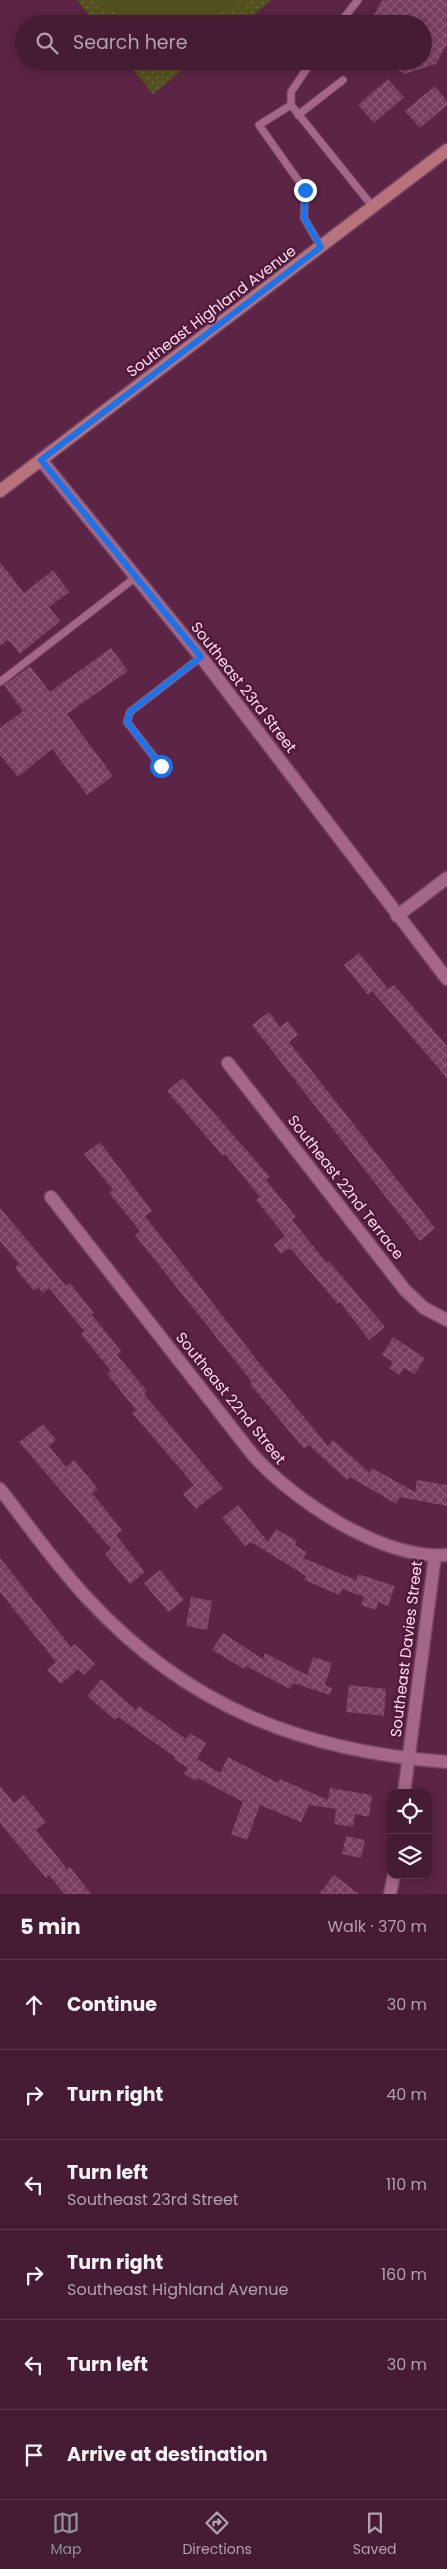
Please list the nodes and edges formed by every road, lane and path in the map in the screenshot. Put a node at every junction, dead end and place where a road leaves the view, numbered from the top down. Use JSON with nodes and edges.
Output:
{"nodes":[{"id":1,"x":358,"y":0,"type":"edge"},
{"id":2,"x":346,"y":15,"type":"edge"},
{"id":3,"x":306,"y":70,"type":"edge"},
{"id":4,"x":343,"y":80,"type":"dead end"},
{"id":5,"x":291,"y":105,"type":"junction"},
{"id":6,"x":298,"y":115,"type":"junction"},
{"id":7,"x":447,"y":150,"type":"edge"},
{"id":8,"x":373,"y":207,"type":"junction"},
{"id":9,"x":321,"y":247,"type":"junction"},
{"id":10,"x":41,"y":460,"type":"junction"},
{"id":11,"x":0,"y":491,"type":"edge"},
{"id":12,"x":136,"y":577,"type":"junction"},
{"id":13,"x":201,"y":657,"type":"junction"},
{"id":14,"x":0,"y":682,"type":"edge"},
{"id":15,"x":161,"y":766,"type":"dead end"},
{"id":16,"x":447,"y":878,"type":"edge"},
{"id":17,"x":397,"y":916,"type":"junction"},
{"id":18,"x":447,"y":979,"type":"edge"},
{"id":19,"x":228,"y":1063,"type":"dead end"},
{"id":20,"x":51,"y":1197,"type":"dead end"},
{"id":21,"x":447,"y":1320,"type":"edge"},
{"id":22,"x":0,"y":1489,"type":"edge"},
{"id":23,"x":441,"y":1555,"type":"edge"},
{"id":24,"x":409,"y":1759,"type":"junction"},
{"id":25,"x":447,"y":1762,"type":"edge"},
{"id":26,"x":405,"y":1789,"type":"edge"},
{"id":27,"x":393,"y":1879,"type":"edge"},
{"id":28,"x":390,"y":1894,"type":"edge"}],
"edges":[{"from":1,"to":2,"type":"lane"},
{"from":3,"to":5,"type":"lane"},
{"from":4,"to":6,"type":"lane"},
{"from":5,"to":6,"type":"lane"},
{"from":5,"to":9,"type":"lane"},
{"from":6,"to":8,"type":"lane"},
{"from":7,"to":8,"type":"street","name":"Southeast Highland Avenue"},
{"from":8,"to":9,"type":"street","name":"Southeast Highland Avenue"},
{"from":9,"to":10,"type":"street","name":"Southeast Highland Avenue"},
{"from":10,"to":11,"type":"street"},
{"from":10,"to":12,"type":"street","name":"Southeast 23rd Street"},
{"from":12,"to":13,"type":"street","name":"Southeast 23rd Street"},
{"from":12,"to":14,"type":"lane"},
{"from":13,"to":15,"type":"lane"},
{"from":13,"to":17,"type":"street","name":"Southeast 23rd Street"},
{"from":16,"to":17,"type":"street"},
{"from":17,"to":18,"type":"street","name":"Southeast 23rd Street"},
{"from":19,"to":21,"type":"street","name":"Southeast 22nd Terrace"},
{"from":20,"to":23,"type":"street","name":"Southeast 22nd Street"},
{"from":22,"to":24,"type":"street"},
{"from":23,"to":24,"type":"street","name":"Southeast Davies Street"},
{"from":24,"to":25,"type":"street"},
{"from":24,"to":26,"type":"street","name":"Southeast Davies Street"},
{"from":27,"to":28,"type":"street"}]}
